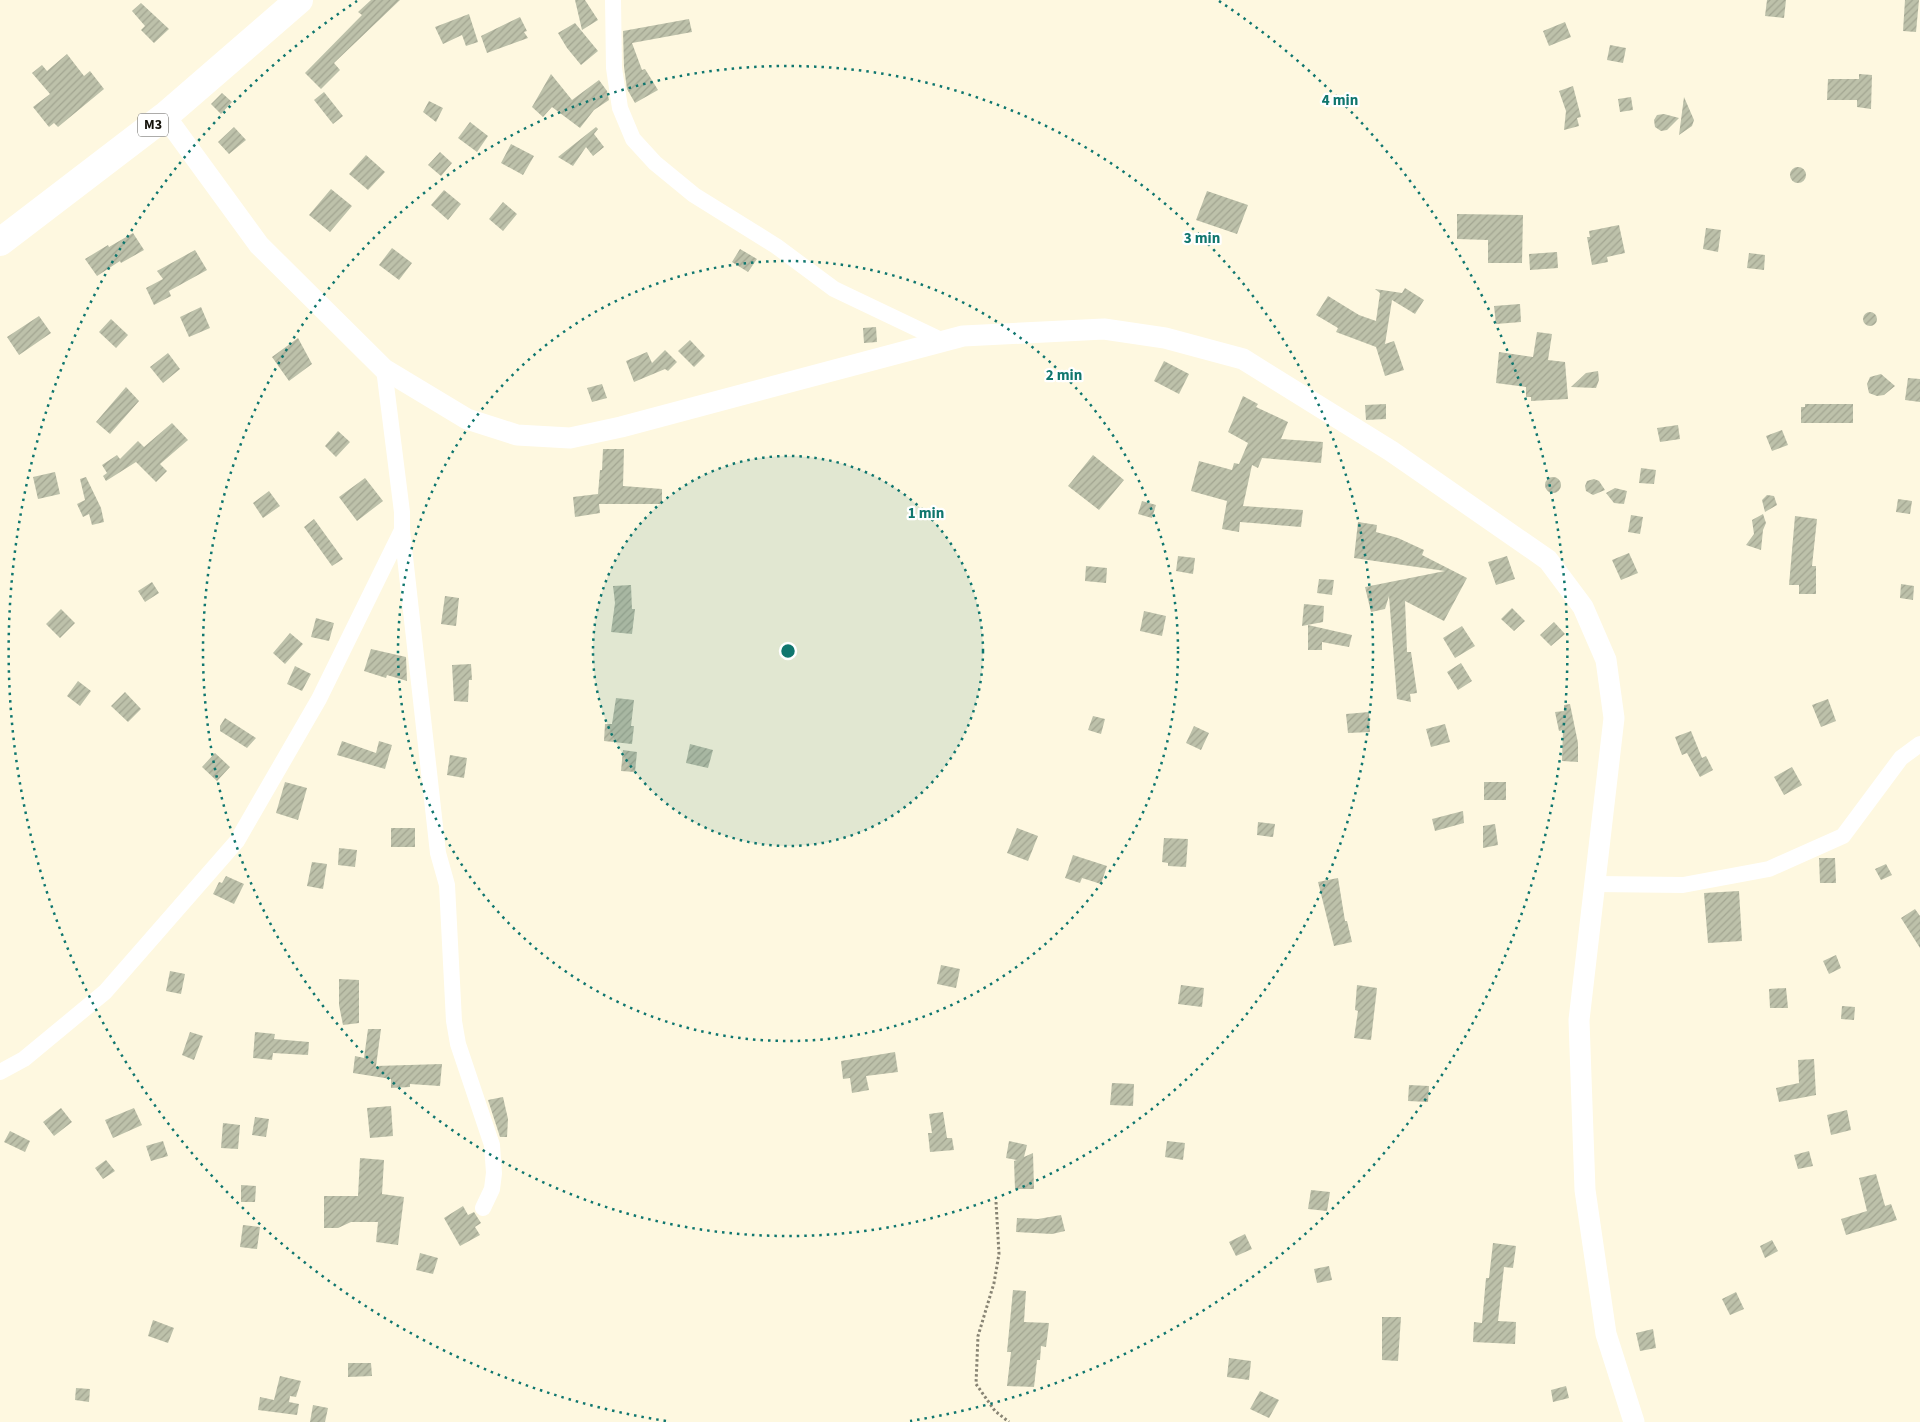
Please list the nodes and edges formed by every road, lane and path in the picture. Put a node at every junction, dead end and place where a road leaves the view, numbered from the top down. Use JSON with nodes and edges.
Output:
{"nodes":[{"id":1,"x":299,"y":0,"type":"edge"},
{"id":2,"x":613,"y":0,"type":"edge"},
{"id":3,"x":165,"y":116,"type":"junction"},
{"id":4,"x":0,"y":242,"type":"edge"},
{"id":5,"x":943,"y":341,"type":"junction"},
{"id":6,"x":384,"y":369,"type":"junction"},
{"id":7,"x":402,"y":530,"type":"junction"},
{"id":8,"x":1920,"y":744,"type":"edge"},
{"id":9,"x":1596,"y":884,"type":"junction"},
{"id":10,"x":0,"y":1072,"type":"edge"},
{"id":11,"x":996,"y":1202,"type":"dead end"},
{"id":12,"x":482,"y":1208,"type":"dead end"},
{"id":13,"x":1009,"y":1422,"type":"edge"},
{"id":14,"x":1634,"y":1422,"type":"edge"}],
"edges":[{"from":1,"to":3,"type":"highway","number":"M3"},
{"from":2,"to":5,"type":"street"},
{"from":3,"to":4,"type":"highway","number":"M3"},
{"from":3,"to":6,"type":"street"},
{"from":5,"to":6,"type":"street"},
{"from":5,"to":9,"type":"street"},
{"from":6,"to":7,"type":"street"},
{"from":7,"to":10,"type":"street"},
{"from":7,"to":12,"type":"street"},
{"from":8,"to":9,"type":"street"},
{"from":9,"to":14,"type":"street"},
{"from":11,"to":13,"type":"path"}]}
